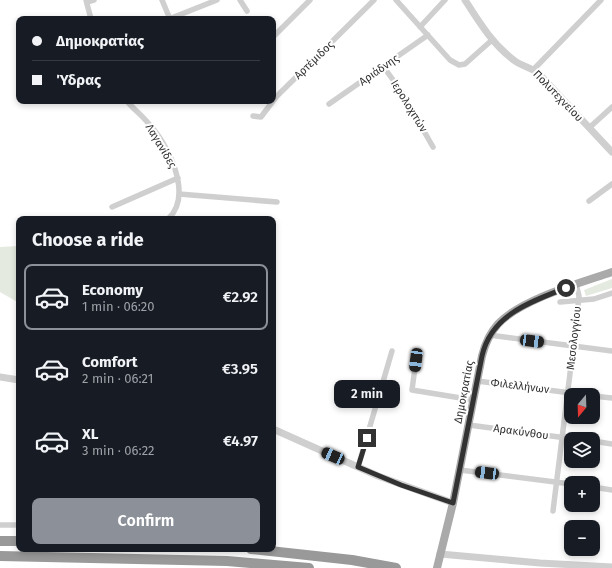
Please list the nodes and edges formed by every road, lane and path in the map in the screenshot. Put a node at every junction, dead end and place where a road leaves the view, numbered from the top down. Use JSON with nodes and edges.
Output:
{"nodes":[{"id":1,"x":94,"y":0,"type":"edge"},
{"id":2,"x":162,"y":0,"type":"edge"},
{"id":3,"x":217,"y":0,"type":"edge"},
{"id":4,"x":240,"y":0,"type":"edge"},
{"id":5,"x":310,"y":0,"type":"edge"},
{"id":6,"x":374,"y":0,"type":"edge"},
{"id":7,"x":396,"y":0,"type":"edge"},
{"id":8,"x":445,"y":0,"type":"edge"},
{"id":9,"x":601,"y":0,"type":"edge"},
{"id":10,"x":87,"y":1,"type":"edge"},
{"id":11,"x":468,"y":2,"type":"edge"},
{"id":12,"x":247,"y":11,"type":"dead end"},
{"id":13,"x":90,"y":16,"type":"edge"},
{"id":14,"x":168,"y":16,"type":"edge"},
{"id":15,"x":177,"y":16,"type":"edge"},
{"id":16,"x":420,"y":27,"type":"junction"},
{"id":17,"x":276,"y":33,"type":"edge"},
{"id":18,"x":428,"y":35,"type":"junction"},
{"id":19,"x":492,"y":40,"type":"junction"},
{"id":20,"x":383,"y":66,"type":"junction"},
{"id":21,"x":534,"y":69,"type":"junction"},
{"id":22,"x":276,"y":97,"type":"edge"},
{"id":23,"x":130,"y":104,"type":"edge"},
{"id":24,"x":271,"y":104,"type":"edge"},
{"id":25,"x":329,"y":104,"type":"dead end"},
{"id":26,"x":612,"y":107,"type":"edge"},
{"id":27,"x":254,"y":116,"type":"dead end"},
{"id":28,"x":589,"y":128,"type":"junction"},
{"id":29,"x":434,"y":147,"type":"dead end"},
{"id":30,"x":612,"y":152,"type":"edge"},
{"id":31,"x":178,"y":178,"type":"junction"},
{"id":32,"x":612,"y":184,"type":"edge"},
{"id":33,"x":179,"y":194,"type":"junction"},
{"id":34,"x":589,"y":201,"type":"dead end"},
{"id":35,"x":277,"y":202,"type":"dead end"},
{"id":36,"x":112,"y":207,"type":"dead end"},
{"id":37,"x":170,"y":216,"type":"edge"},
{"id":38,"x":612,"y":272,"type":"edge"},
{"id":39,"x":576,"y":284,"type":"junction"},
{"id":40,"x":612,"y":293,"type":"edge"},
{"id":41,"x":578,"y":301,"type":"junction"},
{"id":42,"x":560,"y":302,"type":"dead end"},
{"id":43,"x":490,"y":335,"type":"junction"},
{"id":44,"x":574,"y":346,"type":"junction"},
{"id":45,"x":392,"y":351,"type":"dead end"},
{"id":46,"x":612,"y":351,"type":"edge"},
{"id":47,"x":416,"y":360,"type":"dead end"},
{"id":48,"x":0,"y":377,"type":"edge"},
{"id":49,"x":16,"y":380,"type":"edge"},
{"id":50,"x":477,"y":381,"type":"junction"},
{"id":51,"x":569,"y":388,"type":"edge"},
{"id":52,"x":564,"y":392,"type":"edge"},
{"id":53,"x":600,"y":397,"type":"edge"},
{"id":54,"x":612,"y":398,"type":"edge"},
{"id":55,"x":473,"y":400,"type":"junction"},
{"id":56,"x":564,"y":423,"type":"edge"},
{"id":57,"x":469,"y":425,"type":"junction"},
{"id":58,"x":276,"y":431,"type":"edge"},
{"id":59,"x":562,"y":438,"type":"junction"},
{"id":60,"x":600,"y":442,"type":"edge"},
{"id":61,"x":612,"y":444,"type":"edge"},
{"id":62,"x":358,"y":467,"type":"junction"},
{"id":63,"x":460,"y":470,"type":"junction"},
{"id":64,"x":557,"y":482,"type":"junction"},
{"id":65,"x":564,"y":483,"type":"edge"},
{"id":66,"x":600,"y":488,"type":"edge"},
{"id":67,"x":612,"y":490,"type":"edge"},
{"id":68,"x":453,"y":503,"type":"junction"},
{"id":69,"x":553,"y":511,"type":"dead end"},
{"id":70,"x":0,"y":525,"type":"edge"},
{"id":71,"x":15,"y":526,"type":"dead end"},
{"id":72,"x":0,"y":541,"type":"edge"},
{"id":73,"x":16,"y":541,"type":"edge"},
{"id":74,"x":276,"y":552,"type":"edge"},
{"id":75,"x":440,"y":554,"type":"junction"},
{"id":76,"x":0,"y":556,"type":"edge"},
{"id":77,"x":612,"y":567,"type":"edge"},
{"id":78,"x":309,"y":568,"type":"edge"},
{"id":79,"x":396,"y":568,"type":"edge"},
{"id":80,"x":438,"y":568,"type":"edge"}],
"edges":[{"from":1,"to":10,"type":"street"},
{"from":2,"to":14,"type":"street"},
{"from":3,"to":15,"type":"street"},
{"from":4,"to":12,"type":"street"},
{"from":5,"to":17,"type":"street"},
{"from":6,"to":22,"type":"street","name":"Αρτέμιδος"},
{"from":7,"to":16,"type":"street"},
{"from":8,"to":16,"type":"street"},
{"from":9,"to":21,"type":"street"},
{"from":10,"to":13,"type":"street"},
{"from":11,"to":19,"type":"street","name":"Πολυτεχνείου"},
{"from":16,"to":18,"type":"street"},
{"from":18,"to":19,"type":"street"},
{"from":18,"to":20,"type":"street","name":"Αριάδνης"},
{"from":19,"to":21,"type":"street","name":"Πολυτεχνείου"},
{"from":20,"to":25,"type":"street","name":"Αριάδνης"},
{"from":20,"to":29,"type":"street","name":"Ιερολοχιτών"},
{"from":21,"to":28,"type":"street","name":"Πολυτεχνείου"},
{"from":23,"to":31,"type":"street","name":"Λαγανίδες"},
{"from":24,"to":27,"type":"street","name":"Αρτέμιδος"},
{"from":26,"to":28,"type":"street"},
{"from":28,"to":30,"type":"street","name":"Πολυτεχνείου"},
{"from":31,"to":33,"type":"street","name":"Λαγανίδες"},
{"from":31,"to":36,"type":"street"},
{"from":32,"to":34,"type":"street"},
{"from":33,"to":35,"type":"street"},
{"from":33,"to":37,"type":"street","name":"Λαγανίδες"},
{"from":38,"to":39,"type":"main road","name":"Δημοκρατίας"},
{"from":39,"to":41,"type":"street","name":"Μεσολογγίου"},
{"from":39,"to":43,"type":"main road","name":"Δημοκρατίας"},
{"from":40,"to":41,"type":"street"},
{"from":41,"to":42,"type":"street"},
{"from":41,"to":44,"type":"street","name":"Μεσολογγίου"},
{"from":43,"to":44,"type":"street"},
{"from":43,"to":50,"type":"main road","name":"Δημοκρατίας"},
{"from":44,"to":46,"type":"street"},
{"from":44,"to":51,"type":"street","name":"Μεσολογγίου"},
{"from":45,"to":62,"type":"street"},
{"from":47,"to":55,"type":"street"},
{"from":48,"to":49,"type":"street"},
{"from":50,"to":52,"type":"street","name":"Φιλελλήνων"},
{"from":50,"to":55,"type":"main road","name":"Δημοκρατίας"},
{"from":53,"to":54,"type":"street"},
{"from":55,"to":57,"type":"main road","name":"Δημοκρατίας"},
{"from":56,"to":59,"type":"street","name":"Μεσολογγίου"},
{"from":57,"to":59,"type":"street","name":"Αρακύνθου"},
{"from":57,"to":63,"type":"main road","name":"Δημοκρατίας"},
{"from":58,"to":62,"type":"street"},
{"from":59,"to":64,"type":"street","name":"Μεσολογγίου"},
{"from":60,"to":61,"type":"street"},
{"from":62,"to":68,"type":"street"},
{"from":63,"to":64,"type":"street"},
{"from":63,"to":68,"type":"main road","name":"Δημοκρατίας"},
{"from":64,"to":65,"type":"street"},
{"from":64,"to":69,"type":"street","name":"Μεσολογγίου"},
{"from":66,"to":67,"type":"street"},
{"from":68,"to":75,"type":"main road","name":"Δημοκρατίας"},
{"from":70,"to":71,"type":"street"},
{"from":72,"to":73,"type":"highway"},
{"from":74,"to":79,"type":"highway"},
{"from":75,"to":77,"type":"street"},
{"from":75,"to":80,"type":"main road","name":"Δημοκρατίας"},
{"from":76,"to":78,"type":"highway"}]}
